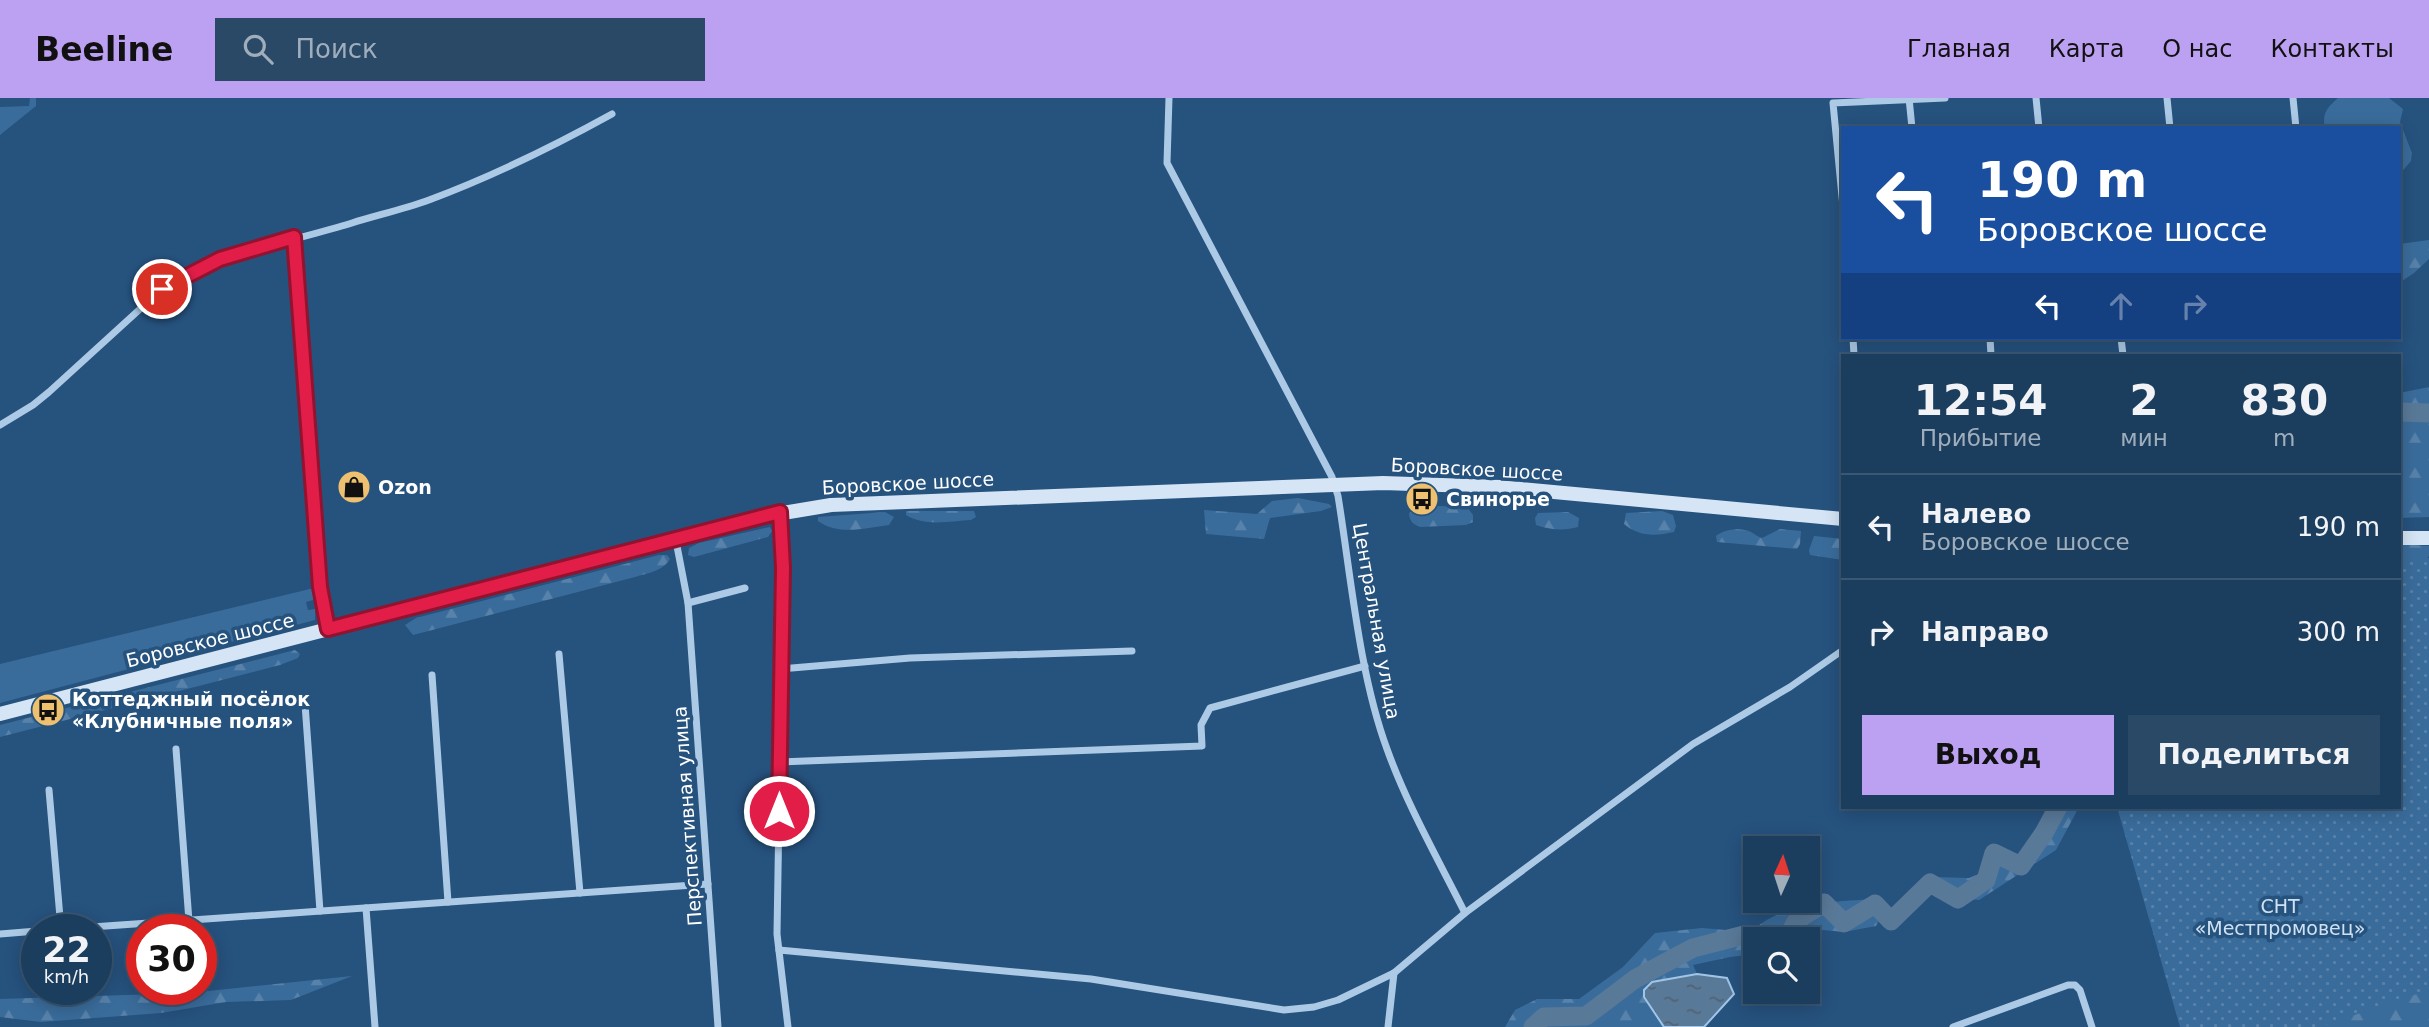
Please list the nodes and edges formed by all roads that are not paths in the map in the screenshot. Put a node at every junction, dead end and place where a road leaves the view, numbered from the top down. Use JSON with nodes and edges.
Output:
{"nodes":[{"id":1,"x":1169,"y":98,"type":"edge"},
{"id":2,"x":1945,"y":98,"type":"edge"},
{"id":3,"x":2036,"y":98,"type":"edge"},
{"id":4,"x":2167,"y":98,"type":"edge"},
{"id":5,"x":2293,"y":98,"type":"edge"},
{"id":6,"x":1909,"y":100,"type":"edge"},
{"id":7,"x":612,"y":114,"type":"dead end"},
{"id":8,"x":1912,"y":126,"type":"edge"},
{"id":9,"x":2039,"y":126,"type":"edge"},
{"id":10,"x":2170,"y":126,"type":"edge"},
{"id":11,"x":2295,"y":126,"type":"edge"},
{"id":12,"x":1841,"y":186,"type":"edge"},
{"id":13,"x":294,"y":237,"type":"junction"},
{"id":14,"x":0,"y":425,"type":"edge"},
{"id":15,"x":1334,"y":484,"type":"junction"},
{"id":16,"x":780,"y":512,"type":"junction"},
{"id":17,"x":1841,"y":519,"type":"edge"},
{"id":18,"x":2401,"y":538,"type":"edge"},
{"id":19,"x":2429,"y":538,"type":"edge"},
{"id":20,"x":676,"y":541,"type":"junction"},
{"id":21,"x":746,"y":588,"type":"dead end"},
{"id":22,"x":688,"y":603,"type":"junction"},
{"id":23,"x":328,"y":629,"type":"junction"},
{"id":24,"x":1841,"y":651,"type":"edge"},
{"id":25,"x":1132,"y":652,"type":"dead end"},
{"id":26,"x":559,"y":654,"type":"dead end"},
{"id":27,"x":1365,"y":666,"type":"junction"},
{"id":28,"x":780,"y":669,"type":"junction"},
{"id":29,"x":432,"y":675,"type":"dead end"},
{"id":30,"x":305,"y":704,"type":"dead end"},
{"id":31,"x":0,"y":714,"type":"edge"},
{"id":32,"x":176,"y":749,"type":"dead end"},
{"id":33,"x":779,"y":762,"type":"junction"},
{"id":34,"x":49,"y":790,"type":"dead end"},
{"id":35,"x":708,"y":884,"type":"junction"},
{"id":36,"x":580,"y":893,"type":"junction"},
{"id":37,"x":448,"y":902,"type":"junction"},
{"id":38,"x":366,"y":908,"type":"junction"},
{"id":39,"x":320,"y":911,"type":"junction"},
{"id":40,"x":61,"y":914,"type":"edge"},
{"id":41,"x":188,"y":914,"type":"edge"},
{"id":42,"x":1465,"y":914,"type":"junction"},
{"id":43,"x":217,"y":919,"type":"edge"},
{"id":44,"x":21,"y":932,"type":"edge"},
{"id":45,"x":0,"y":934,"type":"edge"},
{"id":46,"x":779,"y":950,"type":"junction"},
{"id":47,"x":1394,"y":973,"type":"junction"},
{"id":48,"x":375,"y":1027,"type":"edge"},
{"id":49,"x":718,"y":1027,"type":"edge"},
{"id":50,"x":788,"y":1027,"type":"edge"},
{"id":51,"x":1388,"y":1027,"type":"edge"},
{"id":52,"x":1953,"y":1027,"type":"edge"},
{"id":53,"x":2092,"y":1027,"type":"edge"}],
"edges":[{"from":1,"to":15,"type":"street","name":"Центральная улица"},
{"from":2,"to":6,"type":"street"},
{"from":3,"to":9,"type":"street"},
{"from":4,"to":10,"type":"street"},
{"from":5,"to":11,"type":"street"},
{"from":6,"to":8,"type":"street"},
{"from":6,"to":12,"type":"street"},
{"from":7,"to":13,"type":"street"},
{"from":13,"to":14,"type":"street"},
{"from":13,"to":23,"type":"street"},
{"from":15,"to":16,"type":"main road","name":"Боровское шоссе"},
{"from":15,"to":17,"type":"main road","name":"Боровское шоссе"},
{"from":15,"to":27,"type":"street","name":"Центральная улица"},
{"from":16,"to":20,"type":"main road","name":"Боровское шоссе"},
{"from":16,"to":28,"type":"street"},
{"from":18,"to":19,"type":"main road"},
{"from":20,"to":22,"type":"street","name":"Перспективная улица"},
{"from":20,"to":23,"type":"main road","name":"Боровское шоссе"},
{"from":21,"to":22,"type":"street"},
{"from":22,"to":35,"type":"street","name":"Перспективная улица"},
{"from":23,"to":31,"type":"main road","name":"Боровское шоссе"},
{"from":24,"to":42,"type":"street"},
{"from":25,"to":28,"type":"street"},
{"from":26,"to":36,"type":"street"},
{"from":27,"to":33,"type":"street"},
{"from":27,"to":42,"type":"street","name":"Центральная улица"},
{"from":28,"to":33,"type":"street"},
{"from":29,"to":37,"type":"street"},
{"from":30,"to":39,"type":"street"},
{"from":32,"to":41,"type":"street"},
{"from":33,"to":46,"type":"street"},
{"from":34,"to":40,"type":"street"},
{"from":35,"to":36,"type":"street"},
{"from":35,"to":49,"type":"street","name":"Перспективная улица"},
{"from":36,"to":37,"type":"street"},
{"from":37,"to":38,"type":"street"},
{"from":38,"to":39,"type":"street"},
{"from":38,"to":48,"type":"street"},
{"from":39,"to":43,"type":"street"},
{"from":42,"to":47,"type":"street"},
{"from":44,"to":45,"type":"street"},
{"from":46,"to":47,"type":"street"},
{"from":46,"to":50,"type":"street"},
{"from":47,"to":51,"type":"street"},
{"from":52,"to":53,"type":"street"}]}
